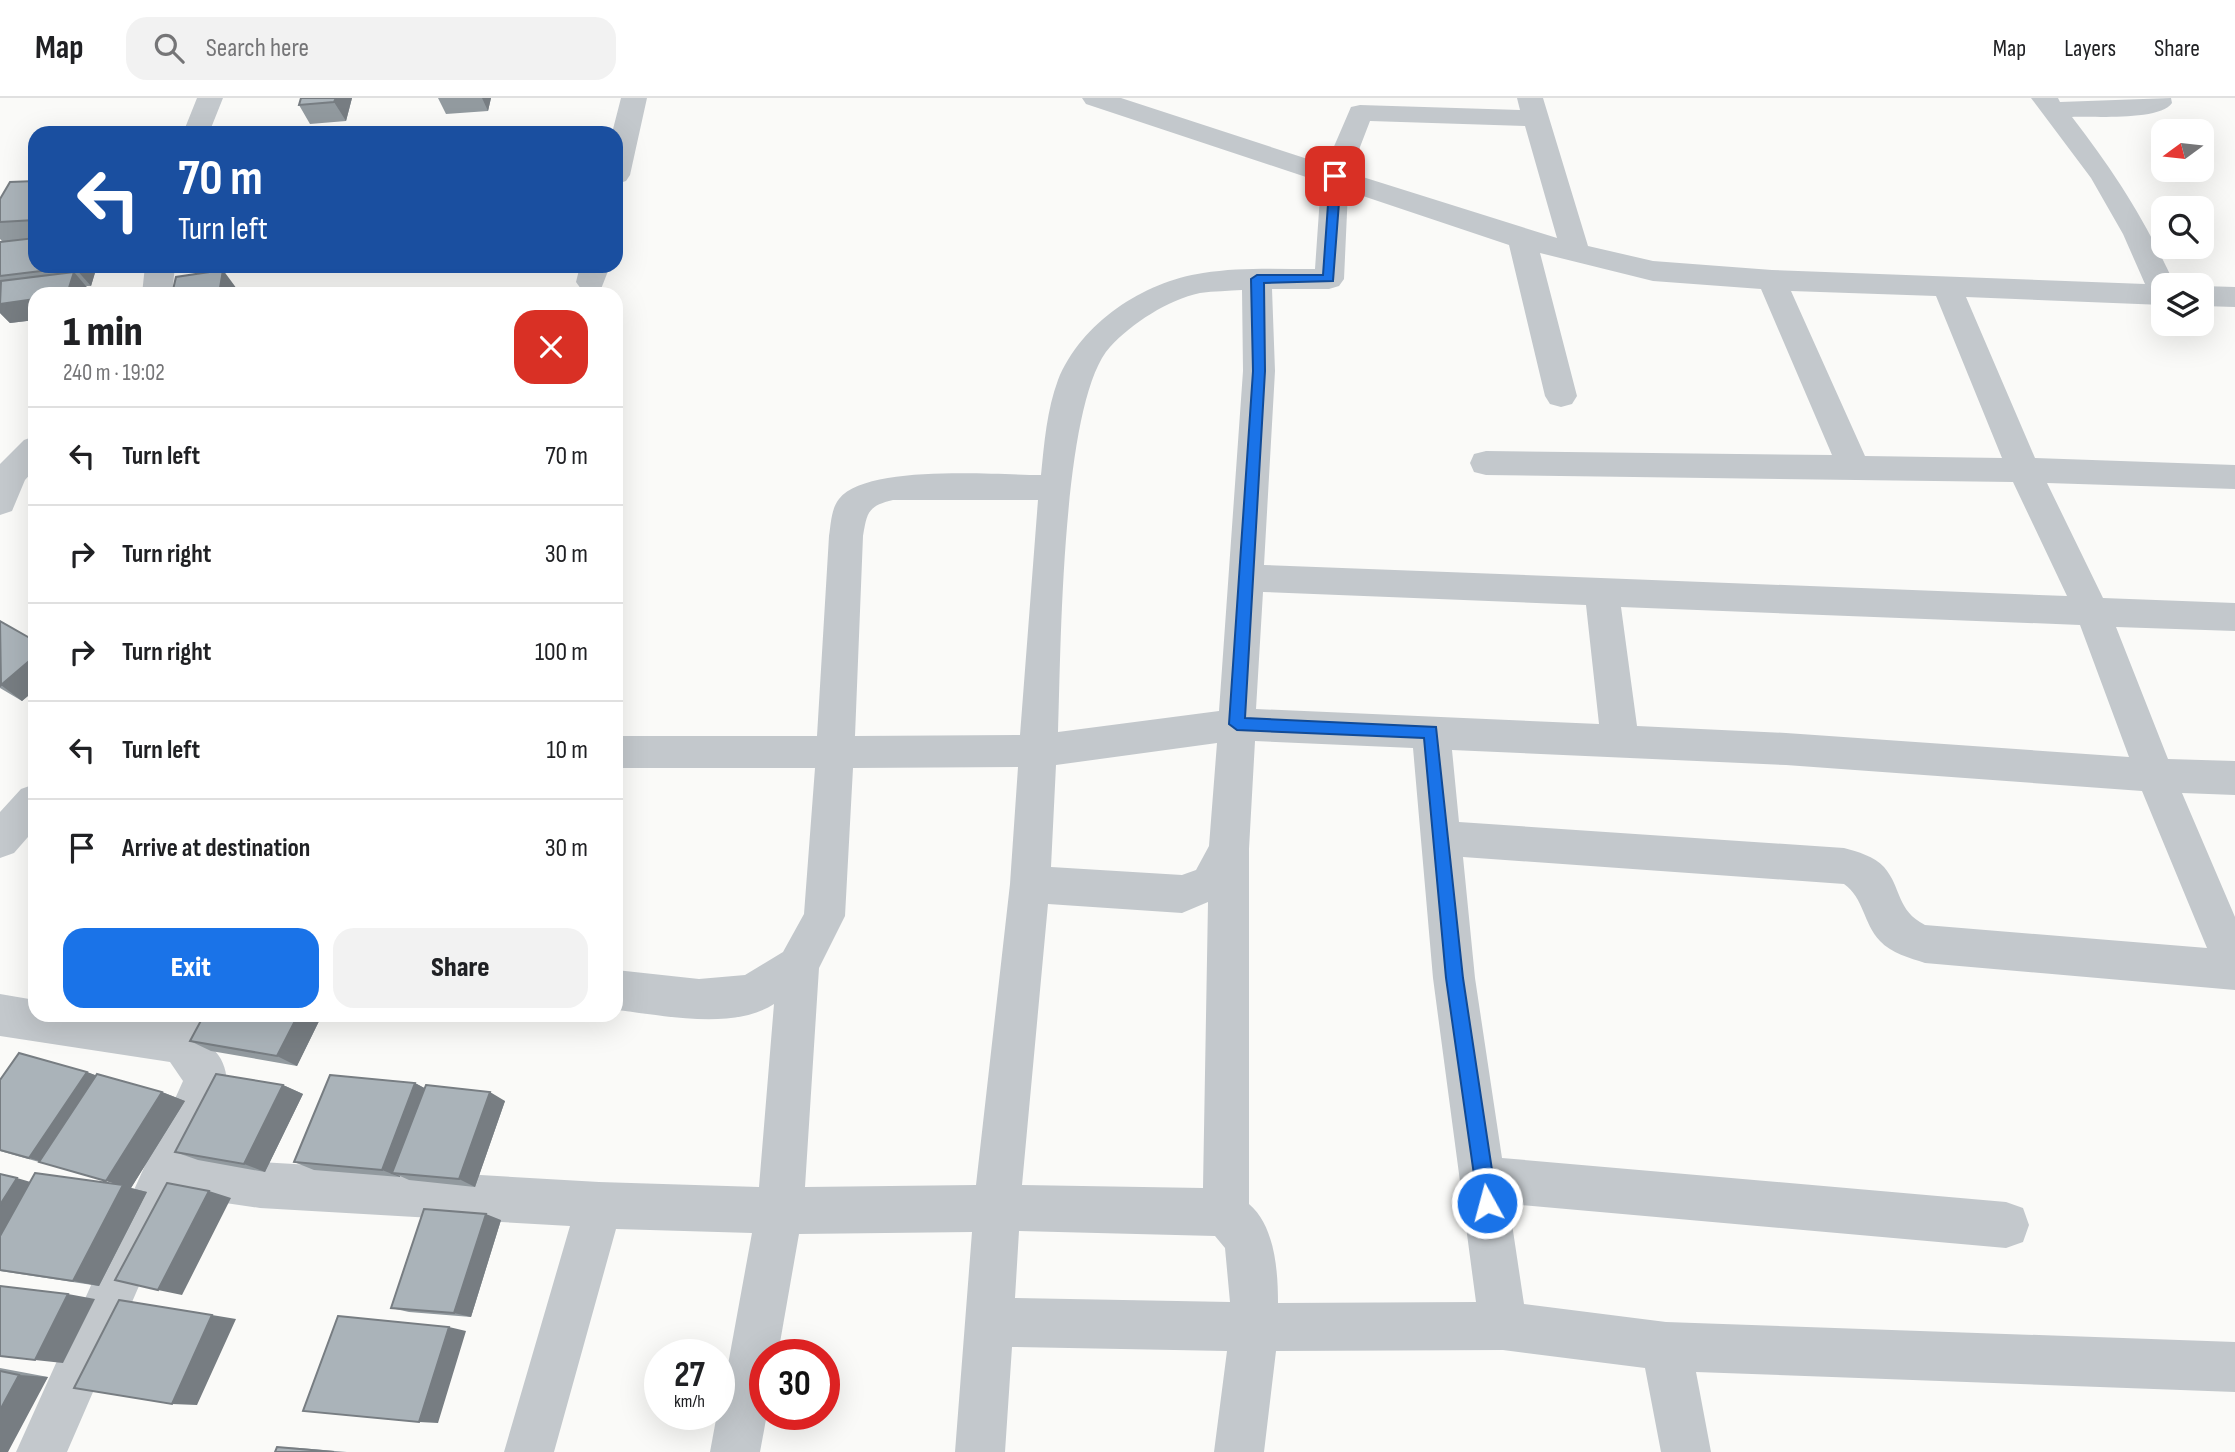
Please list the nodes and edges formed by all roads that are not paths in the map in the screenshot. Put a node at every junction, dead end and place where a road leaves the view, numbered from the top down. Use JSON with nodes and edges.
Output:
{"nodes":[{"id":1,"x":210,"y":98,"type":"edge"},
{"id":2,"x":634,"y":98,"type":"edge"},
{"id":3,"x":1095,"y":98,"type":"edge"},
{"id":4,"x":2158,"y":98,"type":"edge"},
{"id":5,"x":2048,"y":104,"type":"edge"},
{"id":6,"x":1532,"y":108,"type":"edge"},
{"id":7,"x":199,"y":126,"type":"edge"},
{"id":8,"x":623,"y":145,"type":"edge"},
{"id":9,"x":1335,"y":176,"type":"junction"},
{"id":10,"x":1522,"y":239,"type":"junction"},
{"id":11,"x":1576,"y":254,"type":"junction"},
{"id":12,"x":2154,"y":273,"type":"edge"},
{"id":13,"x":1257,"y":279,"type":"junction"},
{"id":14,"x":1773,"y":281,"type":"junction"},
{"id":15,"x":1947,"y":287,"type":"junction"},
{"id":16,"x":2151,"y":293,"type":"edge"},
{"id":17,"x":2214,"y":296,"type":"edge"},
{"id":18,"x":2235,"y":297,"type":"edge"},
{"id":19,"x":1561,"y":396,"type":"dead end"},
{"id":20,"x":28,"y":456,"type":"edge"},
{"id":21,"x":1486,"y":463,"type":"dead end"},
{"id":22,"x":1854,"y":468,"type":"junction"},
{"id":23,"x":2024,"y":470,"type":"junction"},
{"id":24,"x":2235,"y":477,"type":"edge"},
{"id":25,"x":3,"y":484,"type":"edge"},
{"id":26,"x":1056,"y":486,"type":"junction"},
{"id":27,"x":1246,"y":579,"type":"junction"},
{"id":28,"x":1601,"y":593,"type":"junction"},
{"id":29,"x":2093,"y":613,"type":"junction"},
{"id":30,"x":2235,"y":617,"type":"edge"},
{"id":31,"x":1237,"y":724,"type":"junction"},
{"id":32,"x":1431,"y":732,"type":"junction"},
{"id":33,"x":1620,"y":741,"type":"junction"},
{"id":34,"x":1038,"y":751,"type":"junction"},
{"id":35,"x":623,"y":752,"type":"edge"},
{"id":36,"x":835,"y":752,"type":"junction"},
{"id":37,"x":2155,"y":775,"type":"junction"},
{"id":38,"x":2235,"y":778,"type":"edge"},
{"id":39,"x":28,"y":809,"type":"edge"},
{"id":40,"x":1441,"y":838,"type":"junction"},
{"id":41,"x":0,"y":840,"type":"edge"},
{"id":42,"x":1229,"y":849,"type":"junction"},
{"id":43,"x":1030,"y":884,"type":"junction"},
{"id":44,"x":798,"y":966,"type":"junction"},
{"id":45,"x":2235,"y":968,"type":"edge"},
{"id":46,"x":623,"y":991,"type":"edge"},
{"id":47,"x":0,"y":1015,"type":"edge"},
{"id":48,"x":28,"y":1017,"type":"edge"},
{"id":49,"x":91,"y":1022,"type":"edge"},
{"id":50,"x":195,"y":1030,"type":"edge"},
{"id":51,"x":166,"y":1171,"type":"junction"},
{"id":52,"x":1484,"y":1179,"type":"junction"},
{"id":53,"x":599,"y":1205,"type":"junction"},
{"id":54,"x":997,"y":1208,"type":"junction"},
{"id":55,"x":780,"y":1211,"type":"junction"},
{"id":56,"x":1226,"y":1215,"type":"junction"},
{"id":57,"x":2006,"y":1225,"type":"dead end"},
{"id":58,"x":989,"y":1322,"type":"junction"},
{"id":59,"x":1503,"y":1326,"type":"junction"},
{"id":60,"x":1254,"y":1327,"type":"junction"},
{"id":61,"x":1667,"y":1346,"type":"junction"},
{"id":62,"x":2235,"y":1367,"type":"edge"},
{"id":63,"x":41,"y":1452,"type":"edge"},
{"id":64,"x":529,"y":1452,"type":"edge"},
{"id":65,"x":735,"y":1452,"type":"edge"},
{"id":66,"x":980,"y":1452,"type":"edge"},
{"id":67,"x":1239,"y":1452,"type":"edge"},
{"id":68,"x":1686,"y":1452,"type":"edge"}],
"edges":[{"from":1,"to":7,"type":"street"},
{"from":2,"to":8,"type":"street"},
{"from":3,"to":9,"type":"street"},
{"from":4,"to":5,"type":"street"},
{"from":5,"to":12,"type":"street"},
{"from":6,"to":9,"type":"street"},
{"from":6,"to":11,"type":"street"},
{"from":9,"to":10,"type":"street"},
{"from":9,"to":13,"type":"street"},
{"from":10,"to":11,"type":"street"},
{"from":10,"to":19,"type":"street"},
{"from":11,"to":14,"type":"street"},
{"from":13,"to":26,"type":"street"},
{"from":13,"to":27,"type":"street"},
{"from":14,"to":15,"type":"street"},
{"from":14,"to":22,"type":"street"},
{"from":15,"to":16,"type":"street"},
{"from":15,"to":23,"type":"street"},
{"from":17,"to":18,"type":"street"},
{"from":20,"to":25,"type":"street"},
{"from":21,"to":22,"type":"street"},
{"from":22,"to":23,"type":"street"},
{"from":23,"to":24,"type":"street"},
{"from":23,"to":29,"type":"street"},
{"from":26,"to":34,"type":"street"},
{"from":26,"to":36,"type":"street"},
{"from":27,"to":28,"type":"street"},
{"from":27,"to":31,"type":"street"},
{"from":28,"to":29,"type":"street"},
{"from":28,"to":33,"type":"street"},
{"from":29,"to":30,"type":"street"},
{"from":29,"to":37,"type":"street"},
{"from":31,"to":32,"type":"street"},
{"from":31,"to":34,"type":"street"},
{"from":31,"to":42,"type":"street"},
{"from":32,"to":33,"type":"street"},
{"from":32,"to":40,"type":"street"},
{"from":33,"to":37,"type":"street"},
{"from":34,"to":36,"type":"street"},
{"from":34,"to":43,"type":"street"},
{"from":35,"to":36,"type":"street"},
{"from":36,"to":44,"type":"street"},
{"from":37,"to":38,"type":"street"},
{"from":37,"to":45,"type":"street"},
{"from":39,"to":41,"type":"street"},
{"from":40,"to":45,"type":"street"},
{"from":40,"to":52,"type":"street"},
{"from":42,"to":43,"type":"street"},
{"from":42,"to":56,"type":"street"},
{"from":43,"to":54,"type":"street"},
{"from":44,"to":46,"type":"street"},
{"from":44,"to":55,"type":"street"},
{"from":47,"to":48,"type":"street"},
{"from":49,"to":50,"type":"street"},
{"from":50,"to":51,"type":"street"},
{"from":51,"to":53,"type":"street"},
{"from":51,"to":63,"type":"street"},
{"from":52,"to":57,"type":"street"},
{"from":52,"to":59,"type":"street"},
{"from":53,"to":55,"type":"street"},
{"from":53,"to":64,"type":"street"},
{"from":54,"to":55,"type":"street"},
{"from":54,"to":56,"type":"street"},
{"from":54,"to":58,"type":"street"},
{"from":55,"to":65,"type":"street"},
{"from":56,"to":60,"type":"street"},
{"from":58,"to":60,"type":"street"},
{"from":58,"to":66,"type":"street"},
{"from":59,"to":60,"type":"street"},
{"from":59,"to":61,"type":"street"},
{"from":60,"to":67,"type":"street"},
{"from":61,"to":62,"type":"street"},
{"from":61,"to":68,"type":"street"}]}
